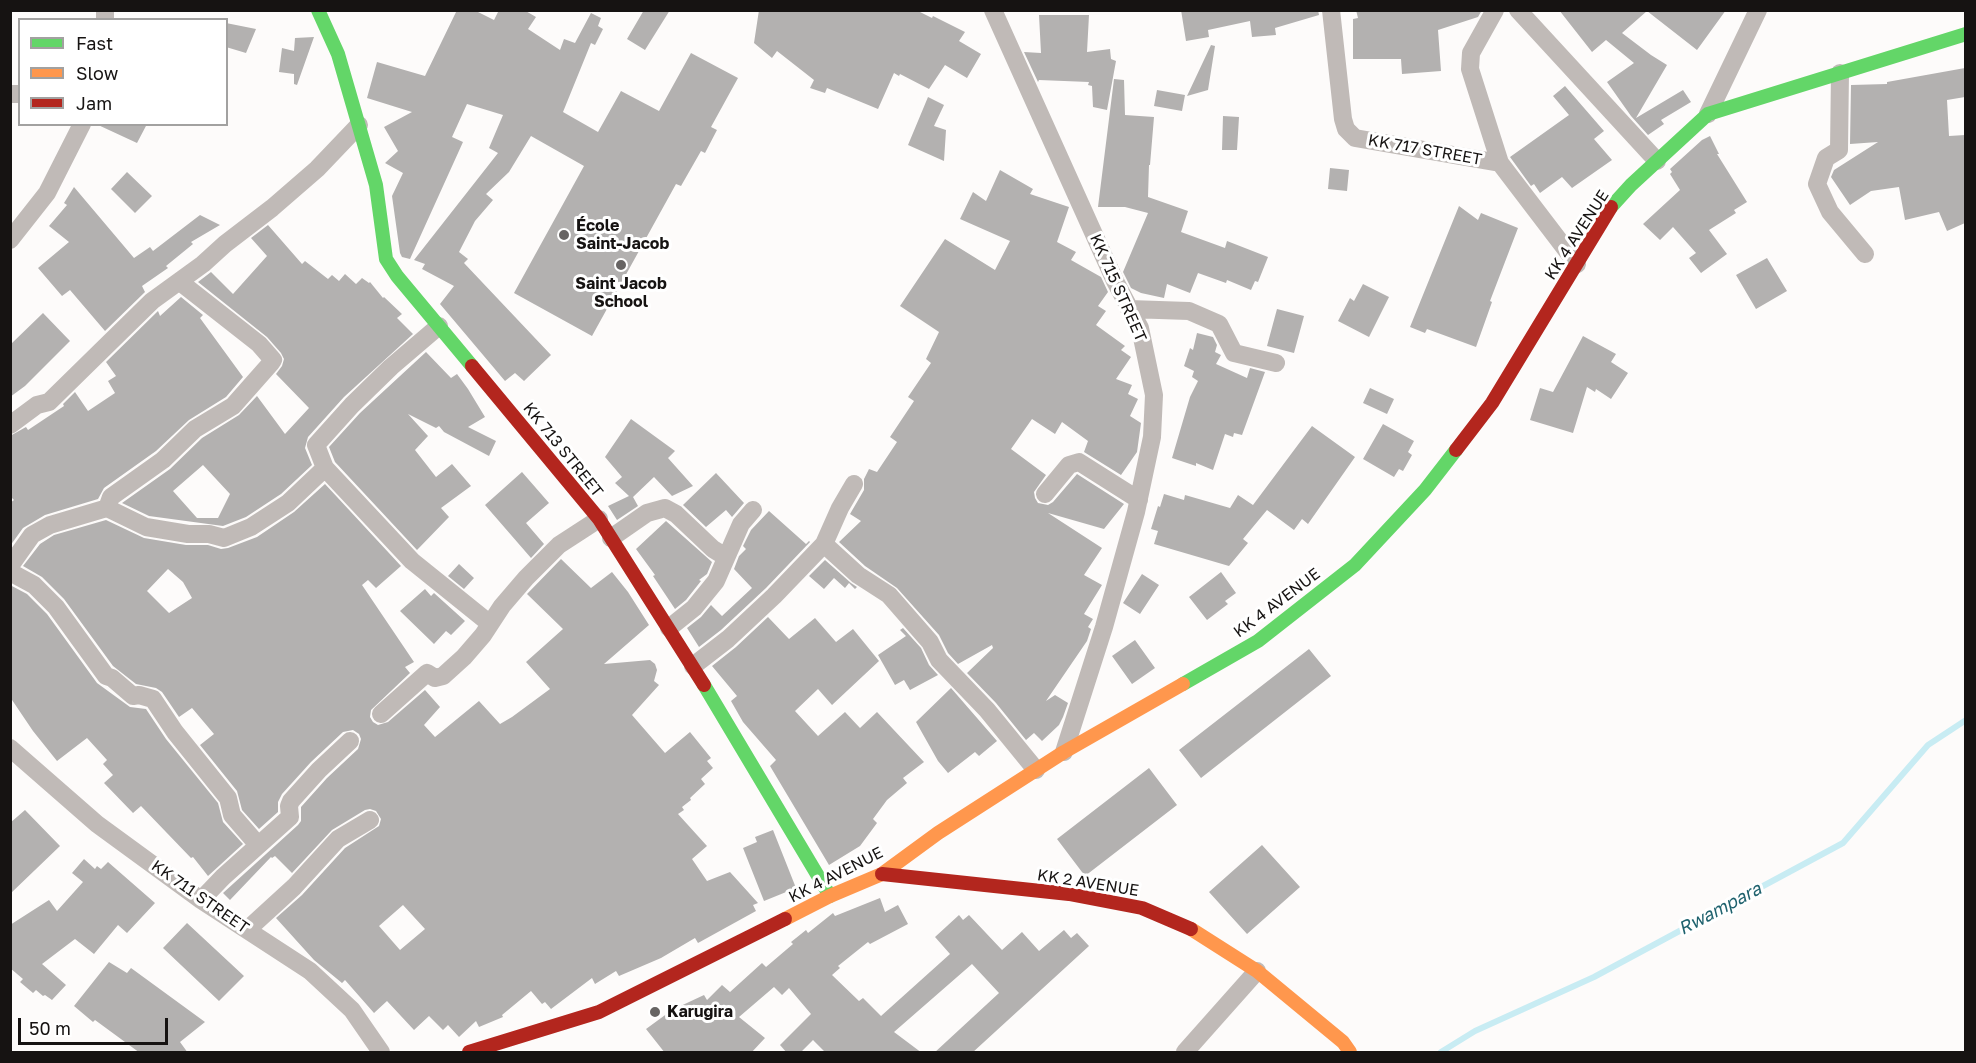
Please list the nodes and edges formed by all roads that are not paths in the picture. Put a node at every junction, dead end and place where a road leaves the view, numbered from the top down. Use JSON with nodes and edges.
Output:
{"nodes":[{"id":1,"x":318,"y":10,"type":"edge"},
{"id":2,"x":993,"y":10,"type":"edge"},
{"id":3,"x":1331,"y":10,"type":"edge"},
{"id":4,"x":1495,"y":10,"type":"edge"},
{"id":5,"x":1518,"y":10,"type":"edge"},
{"id":6,"x":1758,"y":10,"type":"edge"},
{"id":7,"x":1965,"y":34,"type":"edge"},
{"id":8,"x":1840,"y":73,"type":"junction"},
{"id":9,"x":1708,"y":114,"type":"junction"},
{"id":10,"x":359,"y":125,"type":"junction"},
{"id":11,"x":81,"y":126,"type":"edge"},
{"id":12,"x":1657,"y":161,"type":"junction"},
{"id":13,"x":1500,"y":163,"type":"junction"},
{"id":14,"x":10,"y":240,"type":"edge"},
{"id":15,"x":1865,"y":255,"type":"dead end"},
{"id":16,"x":1577,"y":264,"type":"junction"},
{"id":17,"x":180,"y":282,"type":"junction"},
{"id":18,"x":1129,"y":309,"type":"junction"},
{"id":19,"x":439,"y":326,"type":"junction"},
{"id":20,"x":1276,"y":363,"type":"dead end"},
{"id":21,"x":10,"y":425,"type":"edge"},
{"id":22,"x":325,"y":468,"type":"junction"},
{"id":23,"x":854,"y":484,"type":"dead end"},
{"id":24,"x":1045,"y":495,"type":"dead end"},
{"id":25,"x":1139,"y":500,"type":"junction"},
{"id":26,"x":107,"y":508,"type":"junction"},
{"id":27,"x":753,"y":510,"type":"dead end"},
{"id":28,"x":599,"y":519,"type":"junction"},
{"id":29,"x":611,"y":538,"type":"junction"},
{"id":30,"x":824,"y":544,"type":"junction"},
{"id":31,"x":726,"y":557,"type":"junction"},
{"id":32,"x":10,"y":566,"type":"edge"},
{"id":33,"x":10,"y":572,"type":"edge"},
{"id":34,"x":489,"y":623,"type":"junction"},
{"id":35,"x":669,"y":628,"type":"junction"},
{"id":36,"x":693,"y":666,"type":"junction"},
{"id":37,"x":381,"y":714,"type":"dead end"},
{"id":38,"x":350,"y":741,"type":"dead end"},
{"id":39,"x":10,"y":748,"type":"edge"},
{"id":40,"x":1064,"y":752,"type":"junction"},
{"id":41,"x":1036,"y":770,"type":"junction"},
{"id":42,"x":370,"y":820,"type":"dead end"},
{"id":43,"x":258,"y":845,"type":"junction"},
{"id":44,"x":882,"y":874,"type":"junction"},
{"id":45,"x":830,"y":896,"type":"junction"},
{"id":46,"x":201,"y":900,"type":"junction"},
{"id":47,"x":247,"y":930,"type":"junction"},
{"id":48,"x":1257,"y":971,"type":"junction"},
{"id":49,"x":381,"y":1053,"type":"edge"},
{"id":50,"x":469,"y":1053,"type":"edge"},
{"id":51,"x":1185,"y":1053,"type":"edge"},
{"id":52,"x":1350,"y":1053,"type":"edge"}],
"edges":[{"from":1,"to":10,"type":"main road","name":"KK 713 STREET"},
{"from":2,"to":18,"type":"street","name":"KK 715 STREET"},
{"from":3,"to":13,"type":"street","name":"KK 717 STREET"},
{"from":4,"to":13,"type":"street"},
{"from":5,"to":12,"type":"street"},
{"from":6,"to":9,"type":"street"},
{"from":7,"to":8,"type":"main road","name":"KK 4 AVENUE"},
{"from":8,"to":9,"type":"main road","name":"KK 4 AVENUE"},
{"from":8,"to":15,"type":"street"},
{"from":9,"to":12,"type":"main road","name":"KK 4 AVENUE"},
{"from":10,"to":17,"type":"street"},
{"from":10,"to":19,"type":"main road","name":"KK 713 STREET"},
{"from":11,"to":14,"type":"street"},
{"from":12,"to":16,"type":"main road","name":"KK 4 AVENUE"},
{"from":13,"to":16,"type":"street","name":"KK 717 STREET"},
{"from":16,"to":40,"type":"main road","name":"KK 4 AVENUE"},
{"from":17,"to":21,"type":"street"},
{"from":17,"to":26,"type":"street"},
{"from":18,"to":20,"type":"street"},
{"from":18,"to":25,"type":"street","name":"KK 715 STREET"},
{"from":19,"to":22,"type":"street"},
{"from":19,"to":28,"type":"main road","name":"KK 713 STREET"},
{"from":22,"to":26,"type":"street"},
{"from":22,"to":34,"type":"street"},
{"from":23,"to":30,"type":"street"},
{"from":24,"to":25,"type":"street"},
{"from":25,"to":40,"type":"street","name":"KK 715 STREET"},
{"from":26,"to":32,"type":"street"},
{"from":27,"to":31,"type":"street"},
{"from":28,"to":29,"type":"main road","name":"KK 713 STREET"},
{"from":28,"to":34,"type":"street"},
{"from":29,"to":31,"type":"street"},
{"from":29,"to":35,"type":"main road","name":"KK 713 STREET"},
{"from":30,"to":36,"type":"street"},
{"from":30,"to":41,"type":"street"},
{"from":31,"to":35,"type":"street"},
{"from":33,"to":43,"type":"street"},
{"from":34,"to":37,"type":"street"},
{"from":35,"to":36,"type":"main road","name":"KK 713 STREET"},
{"from":36,"to":45,"type":"main road","name":"KK 713 STREET"},
{"from":38,"to":43,"type":"street"},
{"from":39,"to":46,"type":"street","name":"KK 711 STREET"},
{"from":40,"to":41,"type":"main road","name":"KK 4 AVENUE"},
{"from":41,"to":44,"type":"main road","name":"KK 4 AVENUE"},
{"from":42,"to":47,"type":"street"},
{"from":43,"to":46,"type":"street"},
{"from":44,"to":45,"type":"main road","name":"KK 4 AVENUE"},
{"from":44,"to":48,"type":"main road","name":"KK 2 AVENUE"},
{"from":45,"to":50,"type":"main road","name":"KK 4 AVENUE"},
{"from":46,"to":47,"type":"street","name":"KK 711 STREET"},
{"from":47,"to":49,"type":"street","name":"KK 711 STREET"},
{"from":48,"to":51,"type":"street"},
{"from":48,"to":52,"type":"main road","name":"KK 2 AVENUE"}]}
